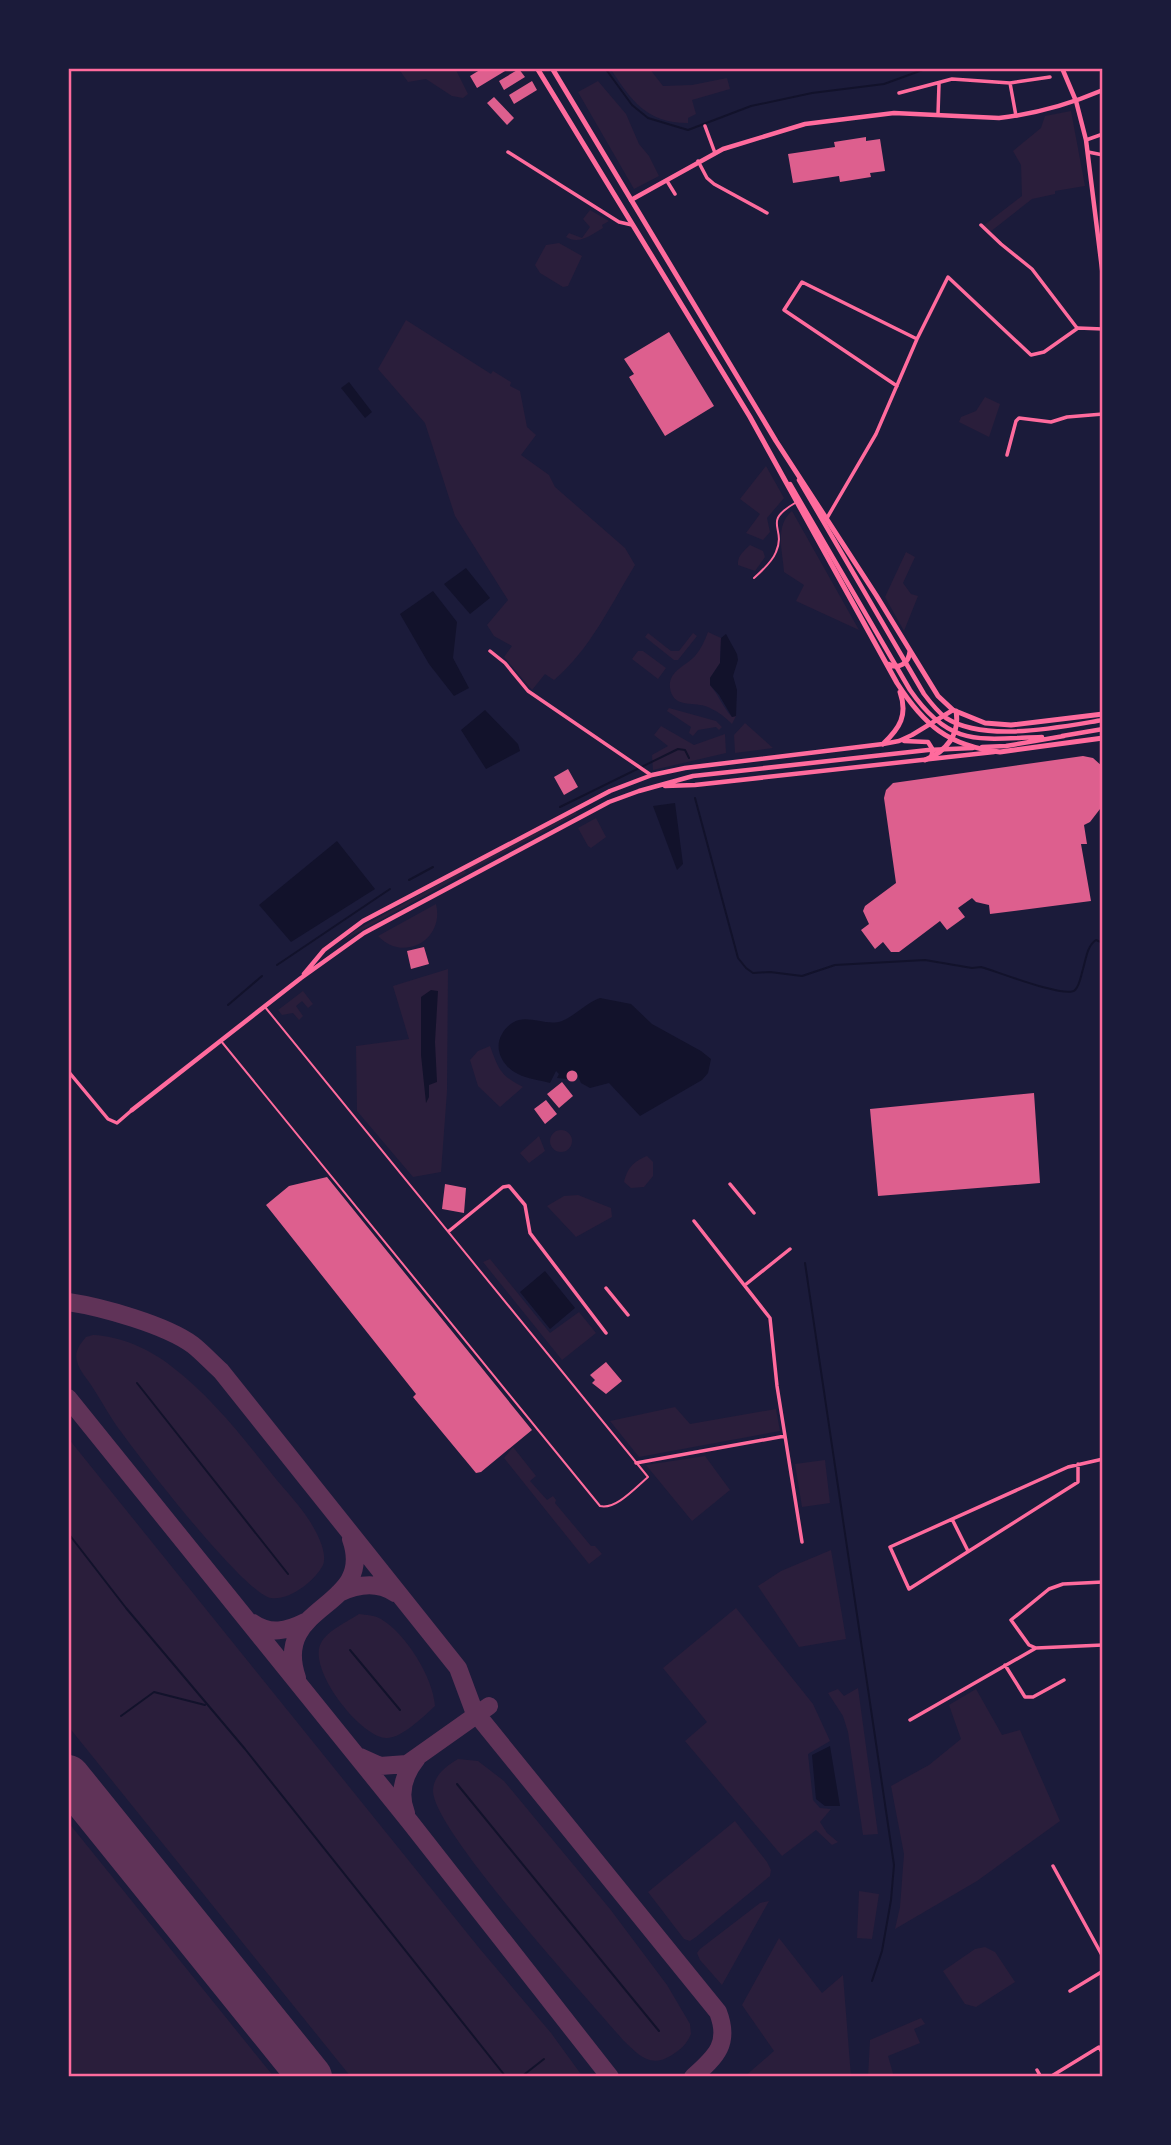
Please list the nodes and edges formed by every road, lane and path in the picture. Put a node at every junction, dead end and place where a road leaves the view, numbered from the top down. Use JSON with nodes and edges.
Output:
{"nodes":[{"id":1,"x":537,"y":68,"type":"edge"},
{"id":2,"x":552,"y":68,"type":"edge"},
{"id":3,"x":1062,"y":68,"type":"edge"},
{"id":4,"x":1050,"y":77,"type":"dead end"},
{"id":5,"x":939,"y":83,"type":"junction"},
{"id":6,"x":1010,"y":83,"type":"junction"},
{"id":7,"x":1103,"y":90,"type":"edge"},
{"id":8,"x":899,"y":93,"type":"dead end"},
{"id":9,"x":1076,"y":101,"type":"junction"},
{"id":10,"x":938,"y":114,"type":"junction"},
{"id":11,"x":1016,"y":116,"type":"junction"},
{"id":12,"x":705,"y":126,"type":"dead end"},
{"id":13,"x":1103,"y":134,"type":"edge"},
{"id":14,"x":1086,"y":140,"type":"junction"},
{"id":15,"x":508,"y":152,"type":"dead end"},
{"id":16,"x":1088,"y":152,"type":"junction"},
{"id":17,"x":715,"y":153,"type":"junction"},
{"id":18,"x":1103,"y":155,"type":"edge"},
{"id":19,"x":698,"y":161,"type":"junction"},
{"id":20,"x":666,"y":180,"type":"junction"},
{"id":21,"x":674,"y":194,"type":"dead end"},
{"id":22,"x":631,"y":200,"type":"junction"},
{"id":23,"x":767,"y":213,"type":"dead end"},
{"id":24,"x":632,"y":225,"type":"junction"},
{"id":25,"x":981,"y":225,"type":"dead end"},
{"id":26,"x":1103,"y":277,"type":"edge"},
{"id":27,"x":1077,"y":328,"type":"junction"},
{"id":28,"x":1103,"y":329,"type":"edge"},
{"id":29,"x":918,"y":339,"type":"junction"},
{"id":30,"x":897,"y":386,"type":"junction"},
{"id":31,"x":1103,"y":414,"type":"edge"},
{"id":32,"x":750,"y":417,"type":"junction"},
{"id":33,"x":776,"y":441,"type":"junction"},
{"id":34,"x":1007,"y":455,"type":"dead end"},
{"id":35,"x":796,"y":502,"type":"junction"},
{"id":36,"x":827,"y":518,"type":"junction"},
{"id":37,"x":754,"y":578,"type":"dead end"},
{"id":38,"x":489,"y":651,"type":"dead end"},
{"id":39,"x":910,"y":651,"type":"junction"},
{"id":40,"x":887,"y":664,"type":"junction"},
{"id":41,"x":897,"y":683,"type":"junction"},
{"id":42,"x":1103,"y":708,"type":"edge"},
{"id":43,"x":954,"y":710,"type":"junction"},
{"id":44,"x":1103,"y":713,"type":"edge"},
{"id":45,"x":1094,"y":715,"type":"junction"},
{"id":46,"x":1103,"y":720,"type":"edge"},
{"id":47,"x":928,"y":724,"type":"junction"},
{"id":48,"x":1103,"y":729,"type":"edge"},
{"id":49,"x":1064,"y":736,"type":"junction"},
{"id":50,"x":1103,"y":738,"type":"edge"},
{"id":51,"x":953,"y":739,"type":"junction"},
{"id":52,"x":899,"y":741,"type":"junction"},
{"id":53,"x":883,"y":744,"type":"junction"},
{"id":54,"x":1000,"y":752,"type":"junction"},
{"id":55,"x":928,"y":759,"type":"junction"},
{"id":56,"x":652,"y":775,"type":"junction"},
{"id":57,"x":658,"y":786,"type":"junction"},
{"id":58,"x":301,"y":978,"type":"junction"},
{"id":59,"x":265,"y":1006,"type":"junction"},
{"id":60,"x":220,"y":1040,"type":"junction"},
{"id":61,"x":68,"y":1071,"type":"edge"},
{"id":62,"x":132,"y":1110,"type":"joint"},
{"id":63,"x":730,"y":1184,"type":"dead end"},
{"id":64,"x":754,"y":1213,"type":"dead end"},
{"id":65,"x":694,"y":1221,"type":"dead end"},
{"id":66,"x":449,"y":1231,"type":"junction"},
{"id":67,"x":790,"y":1249,"type":"dead end"},
{"id":68,"x":745,"y":1285,"type":"junction"},
{"id":69,"x":606,"y":1287,"type":"dead end"},
{"id":70,"x":628,"y":1315,"type":"dead end"},
{"id":71,"x":606,"y":1333,"type":"dead end"},
{"id":72,"x":785,"y":1436,"type":"junction"},
{"id":73,"x":1103,"y":1459,"type":"edge"},
{"id":74,"x":636,"y":1463,"type":"junction"},
{"id":75,"x":1078,"y":1464,"type":"junction"},
{"id":76,"x":952,"y":1519,"type":"junction"},
{"id":77,"x":802,"y":1542,"type":"dead end"},
{"id":78,"x":968,"y":1551,"type":"junction"},
{"id":79,"x":1103,"y":1582,"type":"edge"},
{"id":80,"x":1103,"y":1645,"type":"edge"},
{"id":81,"x":1036,"y":1648,"type":"junction"},
{"id":82,"x":1006,"y":1665,"type":"junction"},
{"id":83,"x":1064,"y":1680,"type":"dead end"},
{"id":84,"x":910,"y":1720,"type":"dead end"},
{"id":85,"x":1053,"y":1866,"type":"dead end"},
{"id":86,"x":1103,"y":1957,"type":"edge"},
{"id":87,"x":1103,"y":1972,"type":"edge"},
{"id":88,"x":1070,"y":1991,"type":"dead end"},
{"id":89,"x":1103,"y":2054,"type":"edge"},
{"id":90,"x":1037,"y":2070,"type":"dead end"},
{"id":91,"x":1041,"y":2077,"type":"edge"},
{"id":92,"x":1050,"y":2077,"type":"edge"}],
"edges":[{"from":1,"to":24,"type":"main road"},
{"from":2,"to":22,"type":"main road"},
{"from":3,"to":9,"type":"main road"},
{"from":4,"to":6,"type":"street"},
{"from":5,"to":6,"type":"street"},
{"from":5,"to":8,"type":"street"},
{"from":5,"to":10,"type":"street"},
{"from":6,"to":11,"type":"street"},
{"from":7,"to":9,"type":"main road"},
{"from":9,"to":11,"type":"main road"},
{"from":9,"to":14,"type":"main road"},
{"from":10,"to":11,"type":"main road"},
{"from":10,"to":17,"type":"main road"},
{"from":12,"to":17,"type":"street"},
{"from":13,"to":14,"type":"street"},
{"from":14,"to":16,"type":"main road"},
{"from":15,"to":24,"type":"street"},
{"from":16,"to":18,"type":"street"},
{"from":16,"to":26,"type":"main road"},
{"from":17,"to":19,"type":"main road"},
{"from":19,"to":20,"type":"main road"},
{"from":19,"to":23,"type":"street"},
{"from":20,"to":21,"type":"street"},
{"from":20,"to":22,"type":"main road"},
{"from":22,"to":33,"type":"main road"},
{"from":24,"to":32,"type":"main road"},
{"from":25,"to":27,"type":"street"},
{"from":27,"to":28,"type":"street"},
{"from":27,"to":29,"type":"street"},
{"from":29,"to":30,"type":"street"},
{"from":29,"to":30,"type":"street"},
{"from":30,"to":36,"type":"street"},
{"from":31,"to":34,"type":"street"},
{"from":32,"to":35,"type":"main road"},
{"from":32,"to":49,"type":"main road"},
{"from":33,"to":36,"type":"main road"},
{"from":33,"to":46,"type":"main road"},
{"from":35,"to":37,"type":"lane"},
{"from":35,"to":40,"type":"main road"},
{"from":36,"to":39,"type":"main road"},
{"from":38,"to":56,"type":"street"},
{"from":39,"to":40,"type":"main road"},
{"from":39,"to":43,"type":"main road"},
{"from":40,"to":41,"type":"main road"},
{"from":41,"to":47,"type":"main road"},
{"from":41,"to":53,"type":"main road"},
{"from":42,"to":45,"type":"main road"},
{"from":43,"to":45,"type":"main road"},
{"from":43,"to":47,"type":"main road"},
{"from":43,"to":51,"type":"main road"},
{"from":44,"to":45,"type":"main road"},
{"from":47,"to":51,"type":"main road"},
{"from":47,"to":52,"type":"main road"},
{"from":48,"to":49,"type":"main road"},
{"from":49,"to":57,"type":"main road"},
{"from":50,"to":54,"type":"main road"},
{"from":51,"to":54,"type":"main road"},
{"from":51,"to":55,"type":"main road"},
{"from":52,"to":53,"type":"main road"},
{"from":52,"to":55,"type":"main road"},
{"from":53,"to":56,"type":"main road"},
{"from":54,"to":55,"type":"main road"},
{"from":55,"to":57,"type":"main road"},
{"from":56,"to":58,"type":"main road"},
{"from":57,"to":58,"type":"main road"},
{"from":58,"to":59,"type":"main road"},
{"from":59,"to":60,"type":"main road"},
{"from":59,"to":66,"type":"lane"},
{"from":60,"to":62,"type":"main road"},
{"from":60,"to":74,"type":"lane"},
{"from":61,"to":62,"type":"street"},
{"from":63,"to":64,"type":"street"},
{"from":65,"to":68,"type":"street"},
{"from":66,"to":71,"type":"street"},
{"from":66,"to":74,"type":"lane"},
{"from":67,"to":68,"type":"street"},
{"from":68,"to":72,"type":"street"},
{"from":69,"to":70,"type":"street"},
{"from":72,"to":74,"type":"street"},
{"from":72,"to":77,"type":"street"},
{"from":73,"to":75,"type":"street"},
{"from":75,"to":76,"type":"street"},
{"from":75,"to":78,"type":"street"},
{"from":76,"to":78,"type":"street"},
{"from":76,"to":78,"type":"street"},
{"from":79,"to":81,"type":"street"},
{"from":80,"to":81,"type":"street"},
{"from":81,"to":82,"type":"street"},
{"from":82,"to":83,"type":"street"},
{"from":82,"to":84,"type":"street"},
{"from":85,"to":86,"type":"street"},
{"from":87,"to":88,"type":"street"},
{"from":89,"to":92,"type":"street"},
{"from":90,"to":91,"type":"street"}]}
